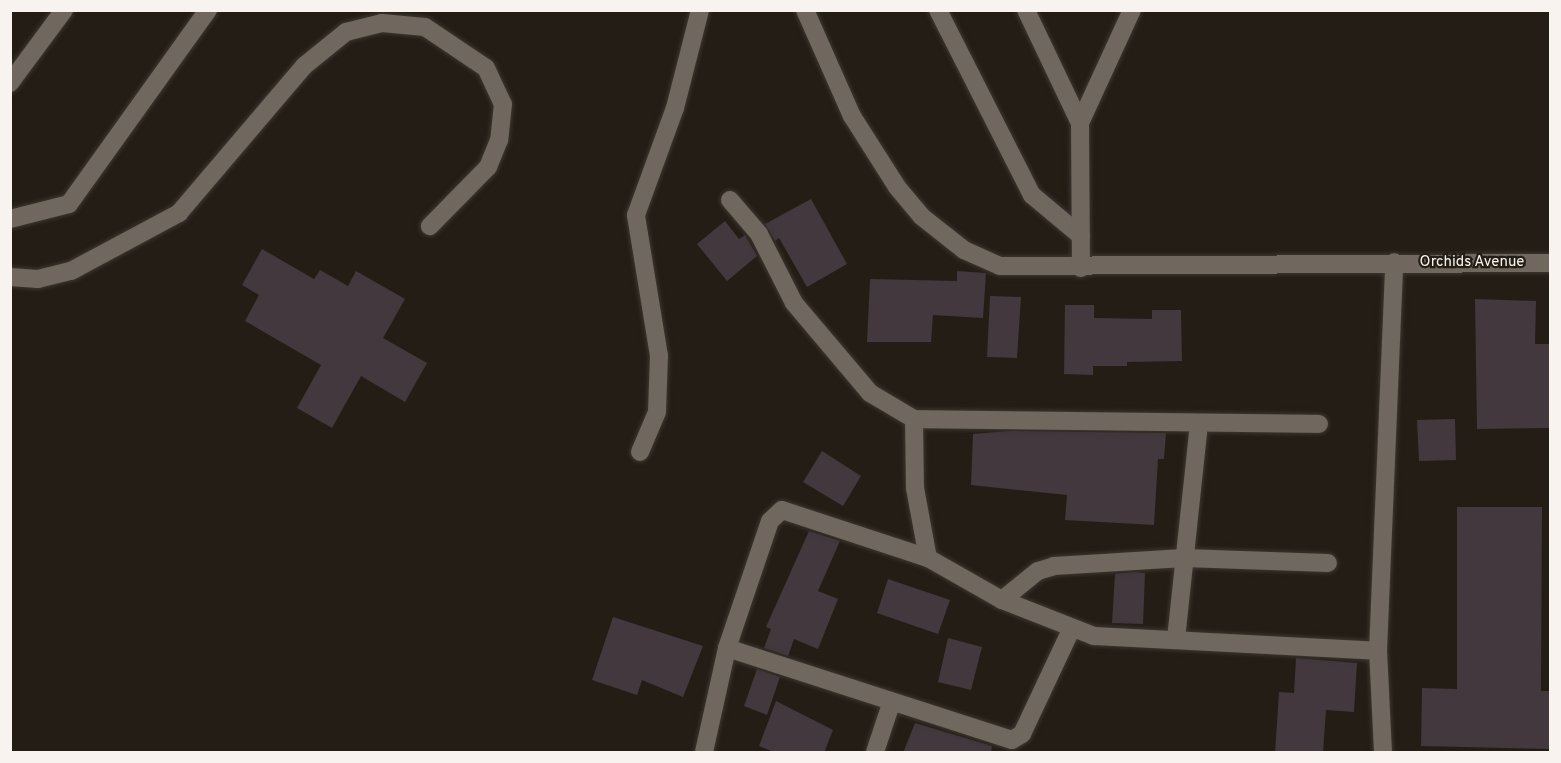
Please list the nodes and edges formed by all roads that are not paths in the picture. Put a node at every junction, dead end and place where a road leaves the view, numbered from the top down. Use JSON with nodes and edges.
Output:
{"nodes":[{"id":1,"x":64,"y":10,"type":"edge"},
{"id":2,"x":208,"y":10,"type":"edge"},
{"id":3,"x":700,"y":10,"type":"edge"},
{"id":4,"x":805,"y":10,"type":"edge"},
{"id":5,"x":938,"y":10,"type":"edge"},
{"id":6,"x":1026,"y":10,"type":"edge"},
{"id":7,"x":1132,"y":10,"type":"edge"},
{"id":8,"x":10,"y":83,"type":"edge"},
{"id":9,"x":1080,"y":123,"type":"junction"},
{"id":10,"x":730,"y":200,"type":"dead end"},
{"id":11,"x":10,"y":219,"type":"edge"},
{"id":12,"x":430,"y":226,"type":"dead end"},
{"id":13,"x":1081,"y":236,"type":"junction"},
{"id":14,"x":1394,"y":262,"type":"junction"},
{"id":15,"x":1551,"y":263,"type":"edge"},
{"id":16,"x":1081,"y":268,"type":"junction"},
{"id":17,"x":10,"y":277,"type":"edge"},
{"id":18,"x":914,"y":419,"type":"junction"},
{"id":19,"x":1199,"y":423,"type":"junction"},
{"id":20,"x":1319,"y":424,"type":"dead end"},
{"id":21,"x":640,"y":452,"type":"dead end"},
{"id":22,"x":928,"y":558,"type":"junction"},
{"id":23,"x":1184,"y":558,"type":"junction"},
{"id":24,"x":1328,"y":563,"type":"dead end"},
{"id":25,"x":1002,"y":600,"type":"junction"},
{"id":26,"x":1071,"y":630,"type":"junction"},
{"id":27,"x":1176,"y":639,"type":"junction"},
{"id":28,"x":727,"y":648,"type":"junction"},
{"id":29,"x":1378,"y":651,"type":"junction"},
{"id":30,"x":891,"y":704,"type":"junction"},
{"id":31,"x":704,"y":753,"type":"edge"},
{"id":32,"x":875,"y":753,"type":"edge"},
{"id":33,"x":1383,"y":753,"type":"edge"}],
"edges":[{"from":1,"to":8,"type":"street"},
{"from":2,"to":11,"type":"street"},
{"from":3,"to":21,"type":"street"},
{"from":4,"to":16,"type":"street","name":"Orchids Avenue"},
{"from":5,"to":13,"type":"street"},
{"from":6,"to":9,"type":"street"},
{"from":7,"to":9,"type":"street"},
{"from":9,"to":13,"type":"street"},
{"from":10,"to":18,"type":"street"},
{"from":12,"to":17,"type":"street"},
{"from":13,"to":16,"type":"street"},
{"from":14,"to":15,"type":"street","name":"Orchids Avenue"},
{"from":14,"to":16,"type":"street","name":"Orchids Avenue"},
{"from":14,"to":29,"type":"street"},
{"from":18,"to":19,"type":"street"},
{"from":18,"to":22,"type":"street"},
{"from":19,"to":20,"type":"street"},
{"from":19,"to":23,"type":"street"},
{"from":22,"to":25,"type":"street"},
{"from":22,"to":28,"type":"street"},
{"from":23,"to":24,"type":"street"},
{"from":23,"to":25,"type":"street"},
{"from":23,"to":27,"type":"street"},
{"from":25,"to":26,"type":"street"},
{"from":26,"to":27,"type":"street"},
{"from":26,"to":30,"type":"street"},
{"from":27,"to":29,"type":"street"},
{"from":28,"to":30,"type":"street"},
{"from":28,"to":31,"type":"street"},
{"from":29,"to":33,"type":"street"},
{"from":30,"to":32,"type":"street"}]}
